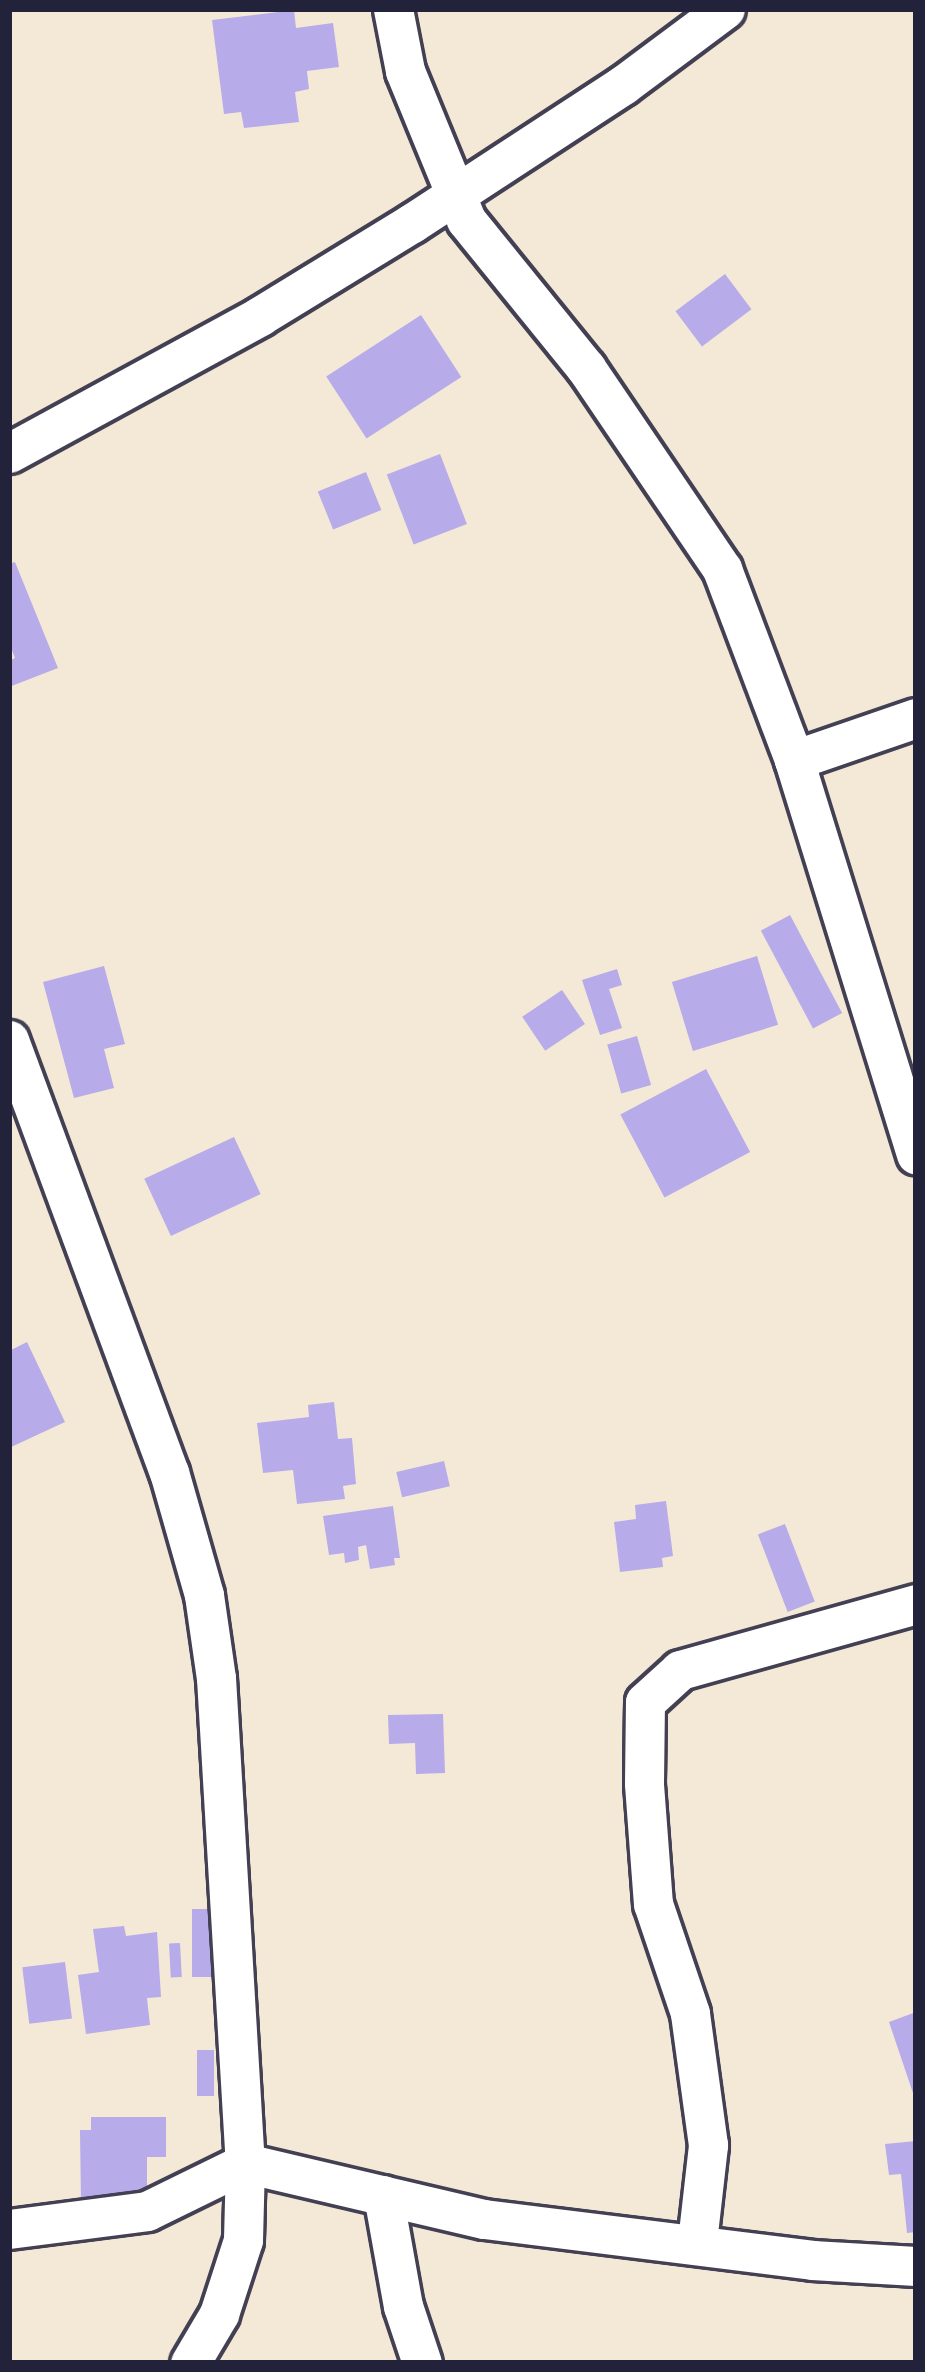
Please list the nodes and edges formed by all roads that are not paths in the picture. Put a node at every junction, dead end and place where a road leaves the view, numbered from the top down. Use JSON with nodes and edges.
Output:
{"nodes":[{"id":1,"x":392,"y":9,"type":"edge"},
{"id":2,"x":725,"y":9,"type":"edge"},
{"id":3,"x":455,"y":195,"type":"junction"},
{"id":4,"x":9,"y":453,"type":"edge"},
{"id":5,"x":916,"y":718,"type":"edge"},
{"id":6,"x":794,"y":760,"type":"junction"},
{"id":7,"x":9,"y":1040,"type":"edge"},
{"id":8,"x":916,"y":1155,"type":"edge"},
{"id":9,"x":916,"y":1604,"type":"edge"},
{"id":10,"x":244,"y":2163,"type":"junction"},
{"id":11,"x":383,"y":2195,"type":"junction"},
{"id":12,"x":9,"y":2229,"type":"edge"},
{"id":13,"x":697,"y":2242,"type":"junction"},
{"id":14,"x":916,"y":2266,"type":"edge"},
{"id":15,"x":190,"y":2363,"type":"edge"},
{"id":16,"x":422,"y":2363,"type":"edge"}],
"edges":[{"from":1,"to":3,"type":"street"},
{"from":2,"to":3,"type":"street"},
{"from":3,"to":4,"type":"street"},
{"from":3,"to":6,"type":"street"},
{"from":5,"to":6,"type":"street"},
{"from":6,"to":8,"type":"street"},
{"from":7,"to":10,"type":"street"},
{"from":9,"to":13,"type":"street"},
{"from":10,"to":11,"type":"street"},
{"from":10,"to":12,"type":"street"},
{"from":10,"to":15,"type":"street"},
{"from":11,"to":13,"type":"street"},
{"from":11,"to":16,"type":"street"},
{"from":13,"to":14,"type":"street"}]}
